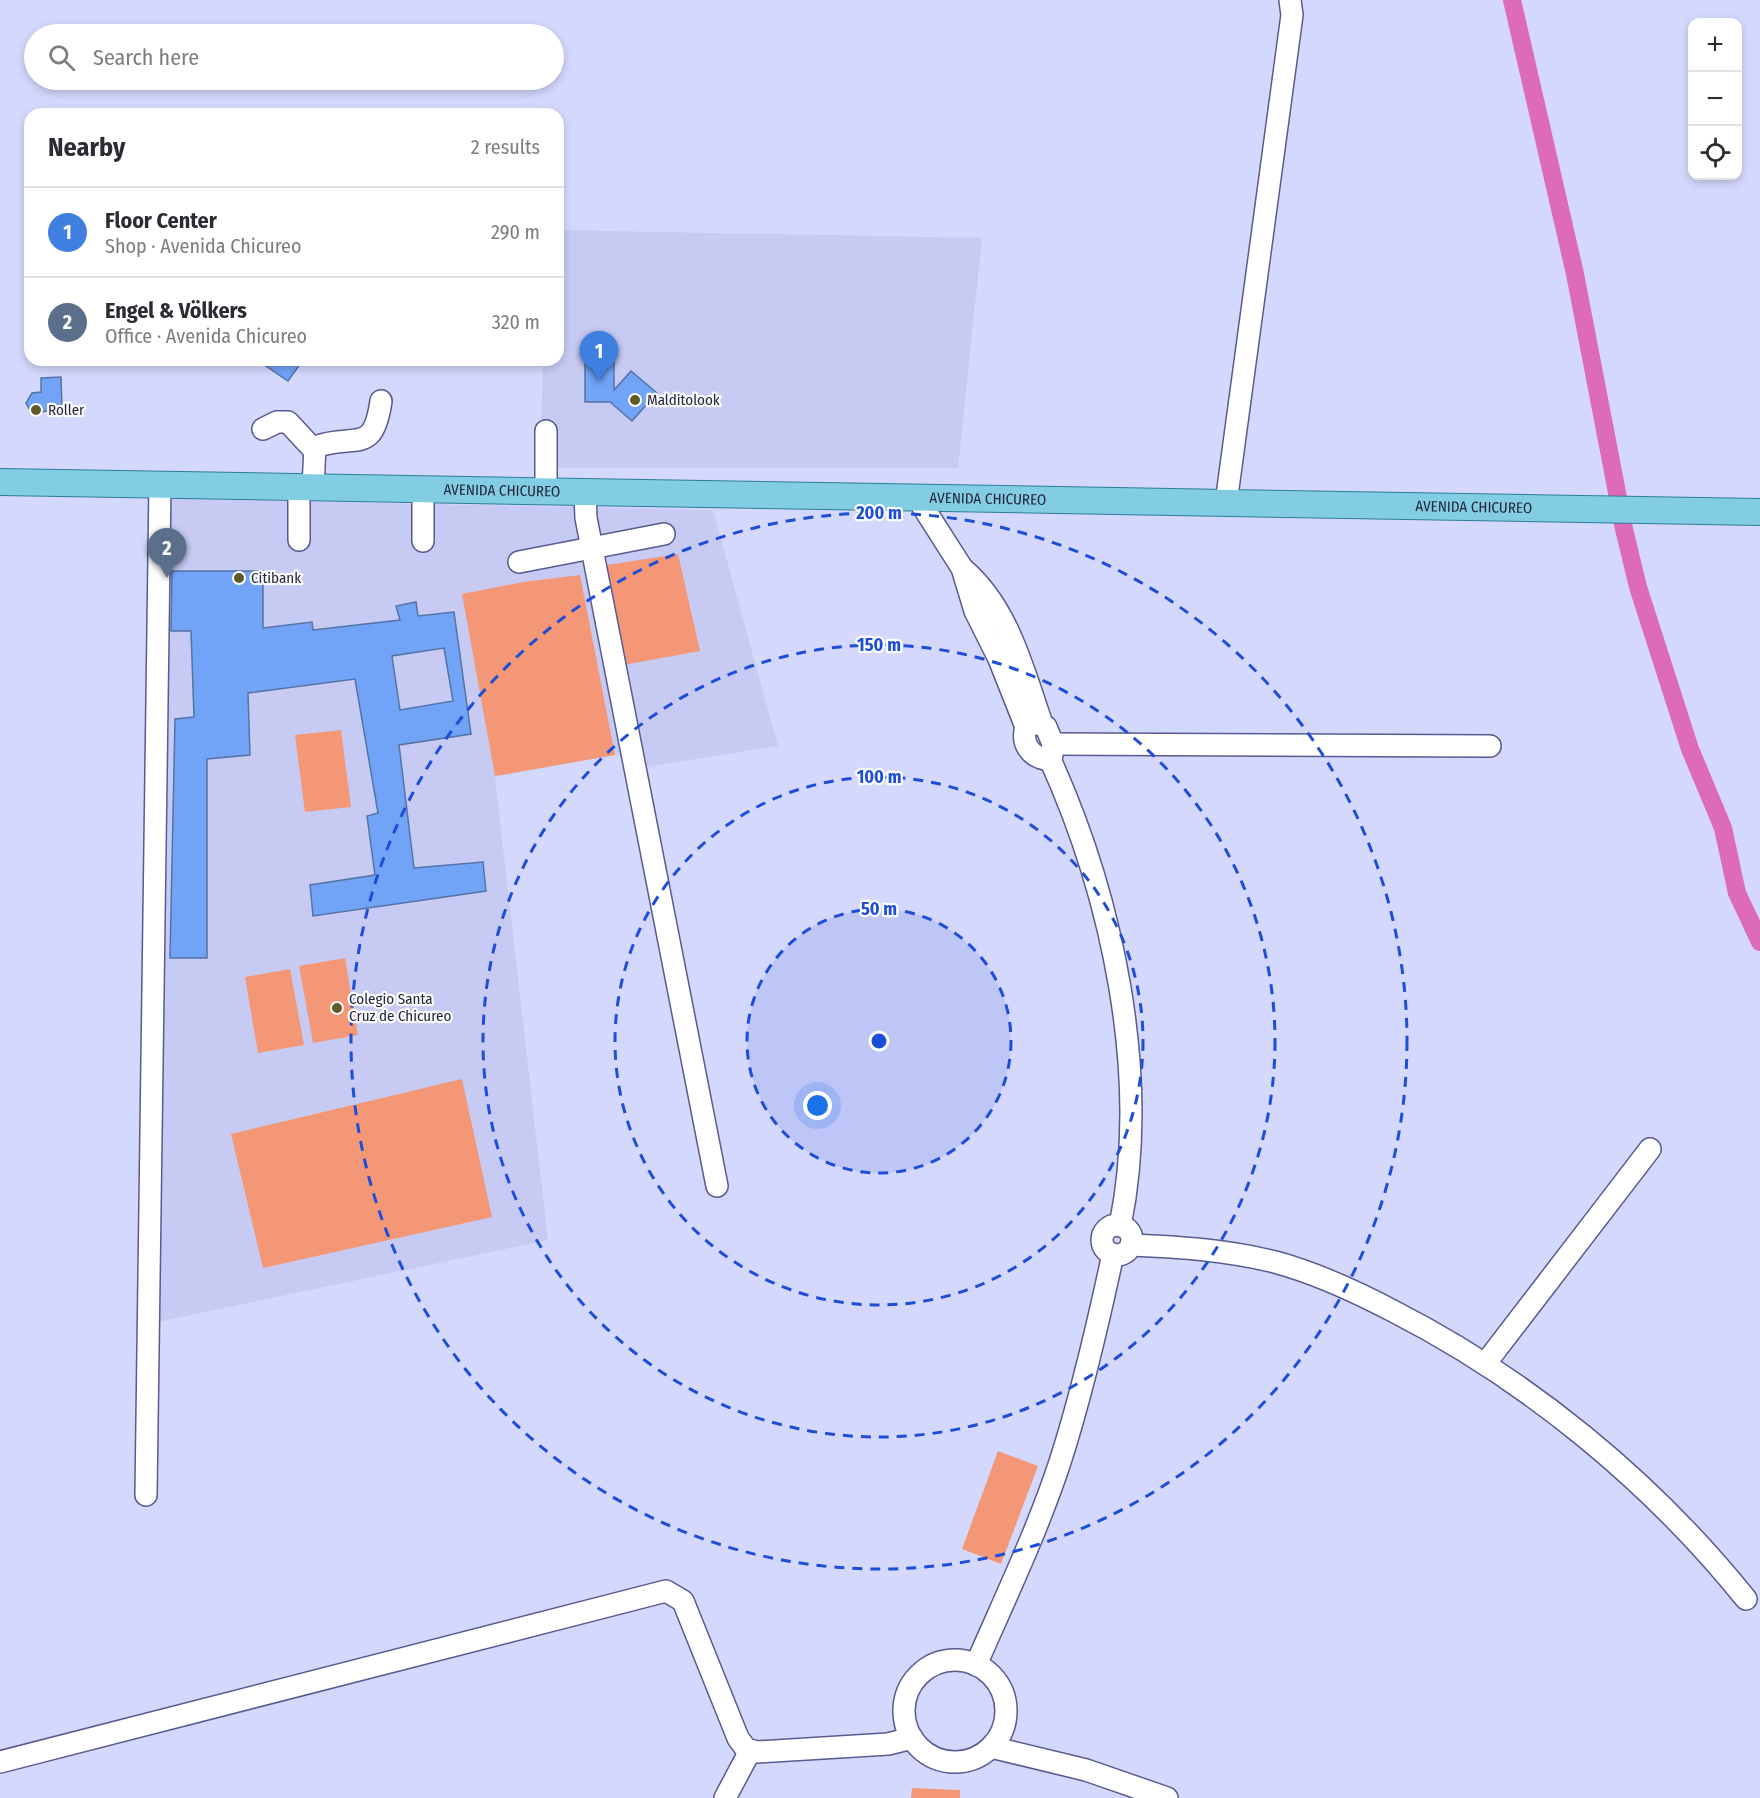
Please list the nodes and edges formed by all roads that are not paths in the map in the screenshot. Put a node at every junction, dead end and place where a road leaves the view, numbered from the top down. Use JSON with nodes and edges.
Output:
{"nodes":[{"id":1,"x":1293,"y":5,"type":"edge"},
{"id":2,"x":381,"y":401,"type":"dead end"},
{"id":3,"x":263,"y":429,"type":"dead end"},
{"id":4,"x":546,"y":431,"type":"dead end"},
{"id":5,"x":314,"y":450,"type":"junction"},
{"id":6,"x":0,"y":483,"type":"edge"},
{"id":7,"x":160,"y":484,"type":"junction"},
{"id":8,"x":306,"y":487,"type":"junction"},
{"id":9,"x":423,"y":489,"type":"junction"},
{"id":10,"x":546,"y":492,"type":"junction"},
{"id":11,"x":585,"y":492,"type":"junction"},
{"id":12,"x":918,"y":499,"type":"junction"},
{"id":13,"x":1226,"y":503,"type":"junction"},
{"id":14,"x":1760,"y":512,"type":"edge"},
{"id":15,"x":664,"y":534,"type":"dead end"},
{"id":16,"x":299,"y":540,"type":"dead end"},
{"id":17,"x":423,"y":541,"type":"dead end"},
{"id":18,"x":592,"y":548,"type":"junction"},
{"id":19,"x":519,"y":562,"type":"dead end"},
{"id":20,"x":1490,"y":746,"type":"dead end"},
{"id":21,"x":1051,"y":750,"type":"junction"},
{"id":22,"x":1650,"y":1149,"type":"dead end"},
{"id":23,"x":717,"y":1186,"type":"dead end"},
{"id":24,"x":1122,"y":1250,"type":"junction"},
{"id":25,"x":1485,"y":1364,"type":"junction"},
{"id":26,"x":146,"y":1495,"type":"dead end"},
{"id":27,"x":1746,"y":1599,"type":"dead end"},
{"id":28,"x":976,"y":1665,"type":"junction"},
{"id":29,"x":912,"y":1738,"type":"junction"},
{"id":30,"x":991,"y":1747,"type":"junction"},
{"id":31,"x":750,"y":1751,"type":"junction"},
{"id":32,"x":0,"y":1762,"type":"edge"},
{"id":33,"x":725,"y":1798,"type":"edge"},
{"id":34,"x":1167,"y":1798,"type":"edge"}],
"edges":[{"from":1,"to":13,"type":"street"},
{"from":2,"to":5,"type":"street"},
{"from":3,"to":5,"type":"street"},
{"from":4,"to":10,"type":"street"},
{"from":5,"to":8,"type":"street"},
{"from":6,"to":7,"type":"main road","name":"AVENIDA CHICUREO"},
{"from":7,"to":8,"type":"main road","name":"AVENIDA CHICUREO"},
{"from":7,"to":26,"type":"street"},
{"from":8,"to":9,"type":"main road","name":"AVENIDA CHICUREO"},
{"from":8,"to":16,"type":"street"},
{"from":9,"to":10,"type":"main road","name":"AVENIDA CHICUREO"},
{"from":9,"to":17,"type":"street"},
{"from":10,"to":11,"type":"main road","name":"AVENIDA CHICUREO"},
{"from":11,"to":12,"type":"main road","name":"AVENIDA CHICUREO"},
{"from":11,"to":18,"type":"street"},
{"from":12,"to":13,"type":"main road","name":"AVENIDA CHICUREO"},
{"from":12,"to":21,"type":"street"},
{"from":13,"to":14,"type":"main road","name":"AVENIDA CHICUREO"},
{"from":15,"to":18,"type":"street"},
{"from":18,"to":19,"type":"street"},
{"from":18,"to":23,"type":"street"},
{"from":20,"to":21,"type":"street"},
{"from":21,"to":24,"type":"street"},
{"from":22,"to":25,"type":"street"},
{"from":24,"to":25,"type":"street"},
{"from":24,"to":28,"type":"street"},
{"from":25,"to":27,"type":"street"},
{"from":28,"to":29,"type":"street"},
{"from":28,"to":30,"type":"street"},
{"from":29,"to":30,"type":"street"},
{"from":29,"to":31,"type":"street"},
{"from":30,"to":34,"type":"street"},
{"from":31,"to":32,"type":"street"},
{"from":31,"to":33,"type":"street"}]}
